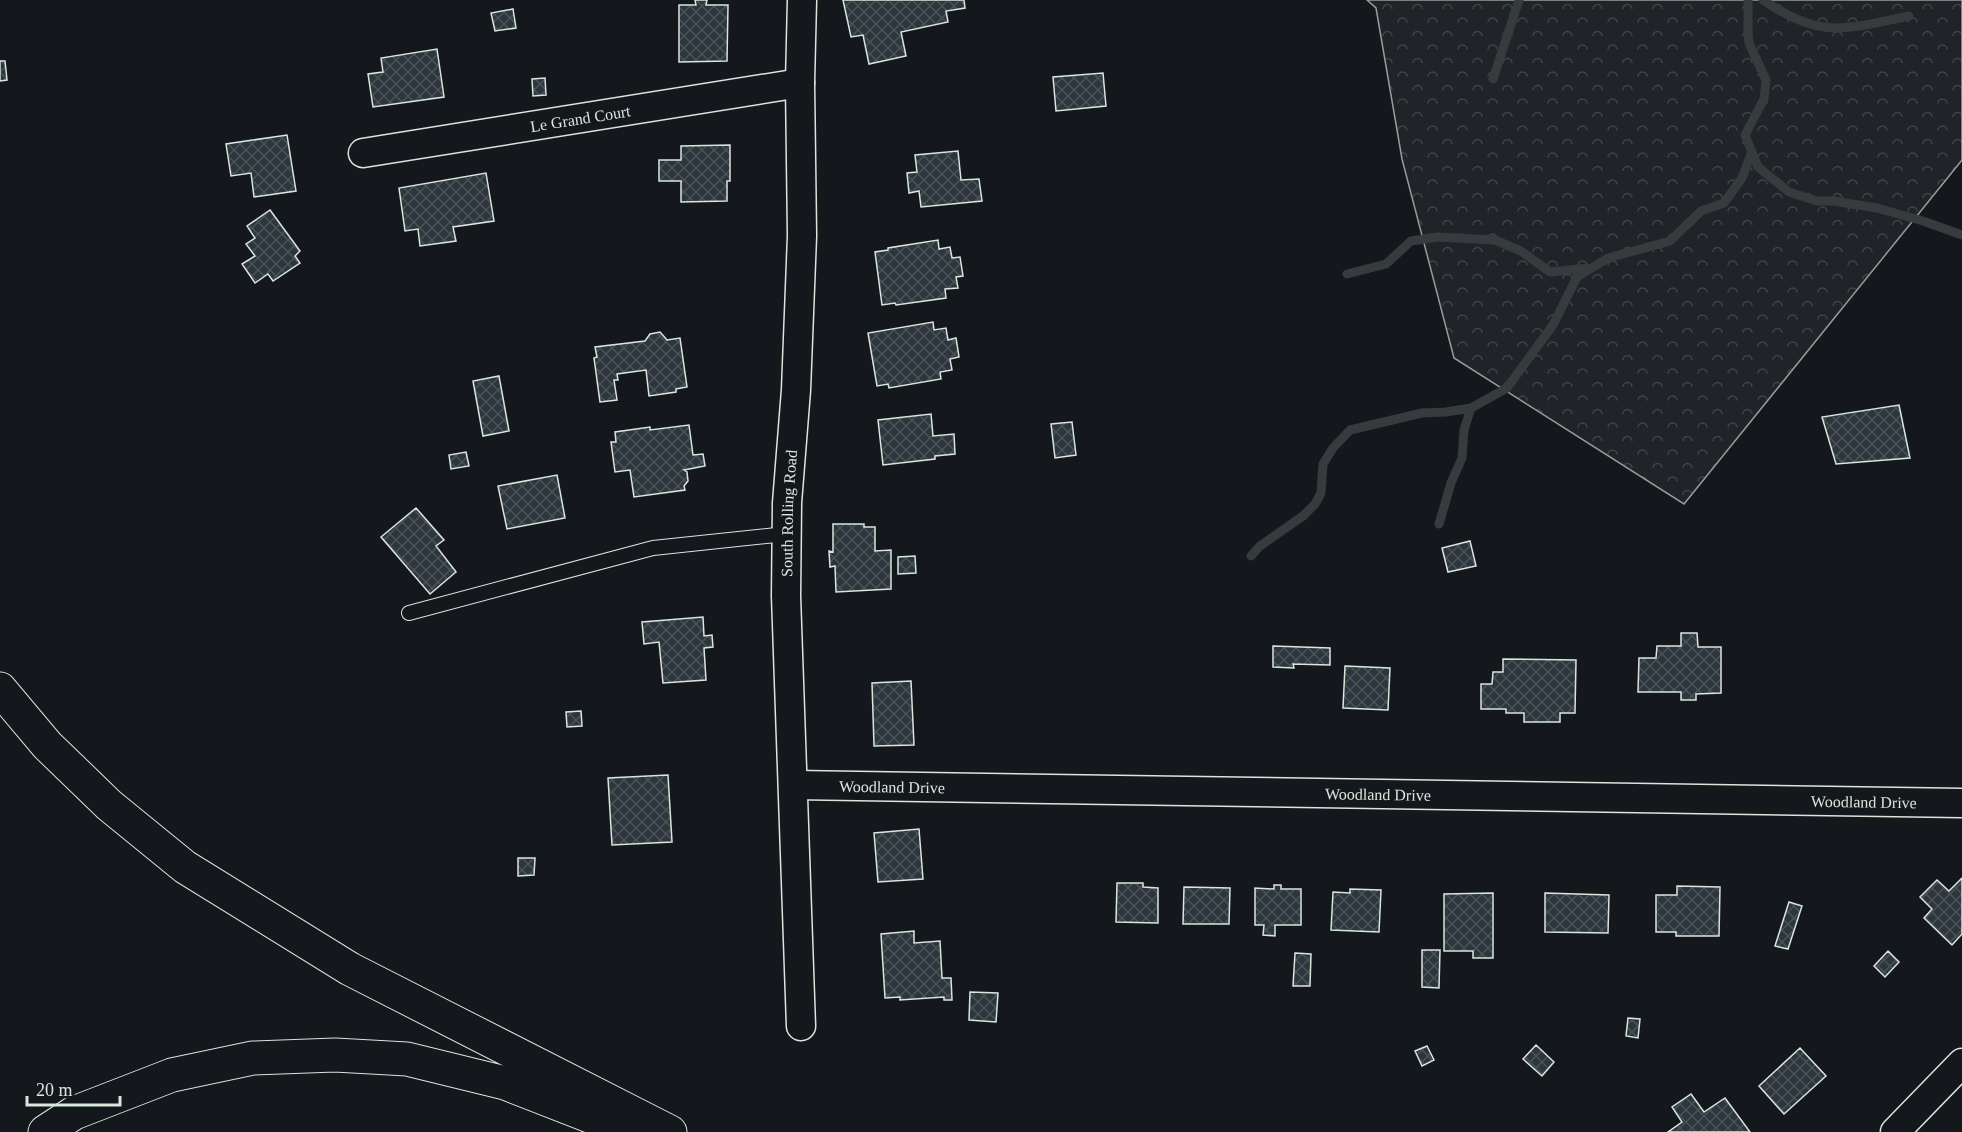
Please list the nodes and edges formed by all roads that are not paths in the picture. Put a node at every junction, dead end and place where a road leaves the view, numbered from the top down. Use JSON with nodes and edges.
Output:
{"nodes":[{"id":1,"x":802,"y":0,"type":"edge"},
{"id":2,"x":800,"y":83,"type":"junction"},
{"id":3,"x":363,"y":153,"type":"dead end"},
{"id":4,"x":786,"y":534,"type":"junction"},
{"id":5,"x":409,"y":613,"type":"dead end"},
{"id":6,"x":0,"y":689,"type":"edge"},
{"id":7,"x":794,"y":785,"type":"junction"},
{"id":8,"x":1962,"y":803,"type":"edge"},
{"id":9,"x":801,"y":1026,"type":"dead end"},
{"id":10,"x":1962,"y":1063,"type":"edge"},
{"id":11,"x":45,"y":1132,"type":"edge"},
{"id":12,"x":630,"y":1132,"type":"edge"},
{"id":13,"x":670,"y":1132,"type":"edge"},
{"id":14,"x":1895,"y":1132,"type":"edge"}],
"edges":[{"from":1,"to":2,"type":"street","name":"South Rolling Road"},
{"from":2,"to":3,"type":"street","name":"Le Grand Court"},
{"from":2,"to":4,"type":"street","name":"South Rolling Road"},
{"from":4,"to":5,"type":"lane"},
{"from":4,"to":7,"type":"street","name":"South Rolling Road"},
{"from":6,"to":13,"type":"highway"},
{"from":7,"to":8,"type":"street","name":"Woodland Drive"},
{"from":7,"to":9,"type":"street","name":"South Rolling Road"},
{"from":10,"to":14,"type":"street"},
{"from":11,"to":12,"type":"highway"}]}
